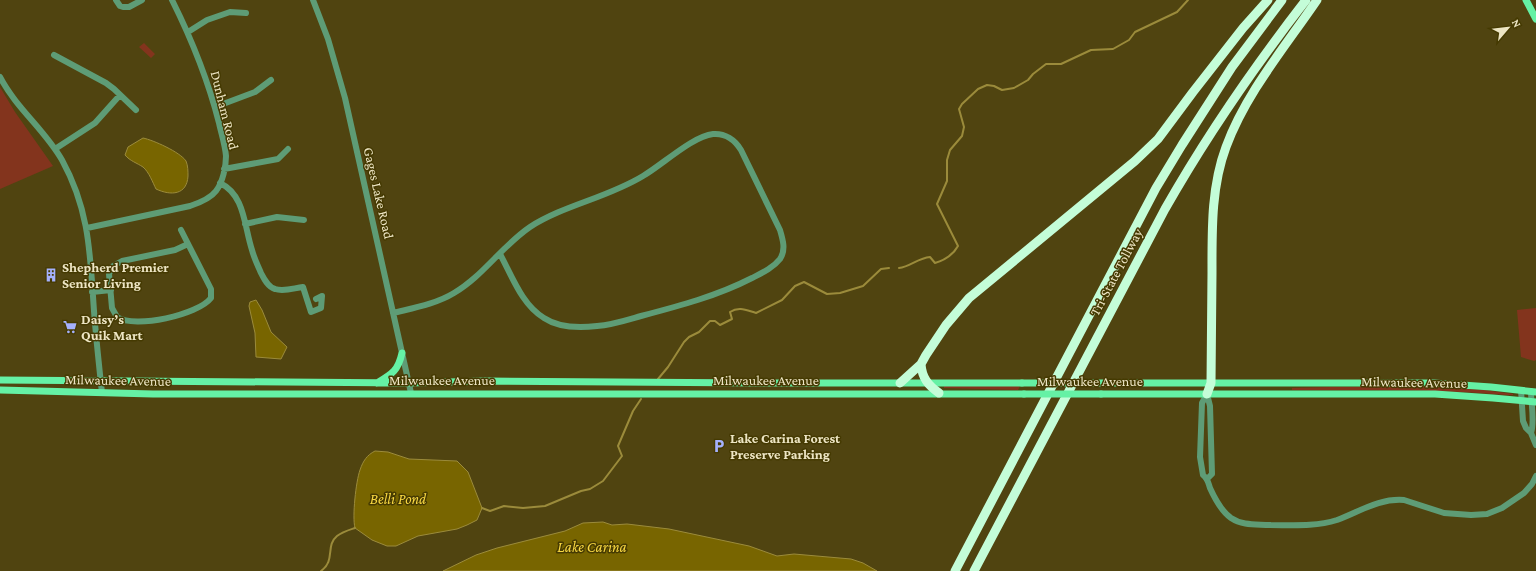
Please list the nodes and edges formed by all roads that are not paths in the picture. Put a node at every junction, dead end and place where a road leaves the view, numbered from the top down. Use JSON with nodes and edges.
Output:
{"nodes":[{"id":1,"x":116,"y":0,"type":"edge"},
{"id":2,"x":142,"y":0,"type":"edge"},
{"id":3,"x":172,"y":0,"type":"edge"},
{"id":4,"x":313,"y":0,"type":"edge"},
{"id":5,"x":1268,"y":0,"type":"edge"},
{"id":6,"x":1282,"y":0,"type":"edge"},
{"id":7,"x":1306,"y":0,"type":"edge"},
{"id":8,"x":1317,"y":0,"type":"edge"},
{"id":9,"x":1526,"y":0,"type":"edge"},
{"id":10,"x":246,"y":13,"type":"dead end"},
{"id":11,"x":1536,"y":18,"type":"edge"},
{"id":12,"x":188,"y":32,"type":"junction"},
{"id":13,"x":54,"y":55,"type":"dead end"},
{"id":14,"x":0,"y":77,"type":"edge"},
{"id":15,"x":271,"y":80,"type":"dead end"},
{"id":16,"x":120,"y":95,"type":"junction"},
{"id":17,"x":215,"y":107,"type":"junction"},
{"id":18,"x":136,"y":110,"type":"dead end"},
{"id":19,"x":55,"y":149,"type":"junction"},
{"id":20,"x":288,"y":149,"type":"dead end"},
{"id":21,"x":224,"y":169,"type":"junction"},
{"id":22,"x":220,"y":183,"type":"junction"},
{"id":23,"x":304,"y":220,"type":"dead end"},
{"id":24,"x":245,"y":224,"type":"junction"},
{"id":25,"x":87,"y":228,"type":"junction"},
{"id":26,"x":181,"y":230,"type":"dead end"},
{"id":27,"x":188,"y":244,"type":"junction"},
{"id":28,"x":500,"y":254,"type":"junction"},
{"id":29,"x":111,"y":290,"type":"junction"},
{"id":30,"x":92,"y":292,"type":"junction"},
{"id":31,"x":316,"y":299,"type":"dead end"},
{"id":32,"x":393,"y":313,"type":"junction"},
{"id":33,"x":402,"y":353,"type":"junction"},
{"id":34,"x":921,"y":364,"type":"junction"},
{"id":35,"x":0,"y":380,"type":"edge"},
{"id":36,"x":101,"y":382,"type":"junction"},
{"id":37,"x":926,"y":382,"type":"junction"},
{"id":38,"x":1211,"y":382,"type":"junction"},
{"id":39,"x":376,"y":383,"type":"junction"},
{"id":40,"x":409,"y":383,"type":"junction"},
{"id":41,"x":900,"y":383,"type":"junction"},
{"id":42,"x":0,"y":390,"type":"edge"},
{"id":43,"x":1521,"y":390,"type":"junction"},
{"id":44,"x":1534,"y":391,"type":"edge"},
{"id":45,"x":102,"y":393,"type":"junction"},
{"id":46,"x":411,"y":393,"type":"junction"},
{"id":47,"x":939,"y":393,"type":"junction"},
{"id":48,"x":1207,"y":394,"type":"junction"},
{"id":49,"x":1521,"y":401,"type":"junction"},
{"id":50,"x":1534,"y":402,"type":"edge"},
{"id":51,"x":1531,"y":433,"type":"junction"},
{"id":52,"x":1536,"y":445,"type":"edge"},
{"id":53,"x":1536,"y":476,"type":"edge"},
{"id":54,"x":1207,"y":479,"type":"junction"},
{"id":55,"x":955,"y":571,"type":"edge"},
{"id":56,"x":974,"y":571,"type":"edge"}],
"edges":[{"from":1,"to":2,"type":"street"},
{"from":3,"to":12,"type":"street","name":"Dunham Road"},
{"from":4,"to":32,"type":"street","name":"Gages Lake Road"},
{"from":5,"to":34,"type":"highway"},
{"from":6,"to":55,"type":"highway","name":"Tri-State Tollway"},
{"from":7,"to":56,"type":"highway","name":"Tri-State Tollway"},
{"from":8,"to":38,"type":"highway"},
{"from":9,"to":11,"type":"main road"},
{"from":10,"to":12,"type":"street"},
{"from":12,"to":17,"type":"street","name":"Dunham Road"},
{"from":13,"to":16,"type":"street"},
{"from":14,"to":19,"type":"street"},
{"from":15,"to":17,"type":"street"},
{"from":16,"to":18,"type":"street"},
{"from":16,"to":19,"type":"street"},
{"from":17,"to":21,"type":"street","name":"Dunham Road"},
{"from":19,"to":25,"type":"street"},
{"from":20,"to":21,"type":"street"},
{"from":21,"to":22,"type":"street","name":"Dunham Road"},
{"from":22,"to":24,"type":"street"},
{"from":22,"to":25,"type":"street","name":"Dunham Road"},
{"from":23,"to":24,"type":"street"},
{"from":24,"to":31,"type":"street"},
{"from":25,"to":30,"type":"street"},
{"from":26,"to":27,"type":"street"},
{"from":27,"to":29,"type":"street"},
{"from":27,"to":29,"type":"street"},
{"from":28,"to":28,"type":"street"},
{"from":28,"to":32,"type":"street"},
{"from":29,"to":30,"type":"street"},
{"from":30,"to":36,"type":"street"},
{"from":32,"to":33,"type":"street","name":"Gages Lake Road"},
{"from":33,"to":39,"type":"main road"},
{"from":33,"to":40,"type":"street","name":"Gages Lake Road"},
{"from":34,"to":37,"type":"highway"},
{"from":34,"to":41,"type":"highway"},
{"from":35,"to":36,"type":"main road","name":"Milwaukee Avenue"},
{"from":36,"to":39,"type":"main road","name":"Milwaukee Avenue"},
{"from":36,"to":45,"type":"street"},
{"from":37,"to":38,"type":"main road","name":"Milwaukee Avenue","bridge":true},
{"from":37,"to":41,"type":"main road","name":"Milwaukee Avenue"},
{"from":37,"to":47,"type":"highway"},
{"from":38,"to":43,"type":"main road","name":"Milwaukee Avenue"},
{"from":38,"to":48,"type":"highway"},
{"from":39,"to":40,"type":"main road","name":"Milwaukee Avenue"},
{"from":40,"to":41,"type":"main road","name":"Milwaukee Avenue"},
{"from":40,"to":46,"type":"street","name":"Gages Lake Road"},
{"from":42,"to":45,"type":"main road","name":"Milwaukee Avenue"},
{"from":43,"to":44,"type":"main road","name":"Milwaukee Avenue"},
{"from":43,"to":49,"type":"street"},
{"from":44,"to":50,"type":"street"},
{"from":45,"to":46,"type":"main road","name":"Milwaukee Avenue"},
{"from":46,"to":47,"type":"main road","name":"Milwaukee Avenue"},
{"from":47,"to":48,"type":"main road","name":"Milwaukee Avenue","bridge":true},
{"from":48,"to":49,"type":"main road","name":"Milwaukee Avenue"},
{"from":48,"to":54,"type":"street"},
{"from":48,"to":54,"type":"street"},
{"from":49,"to":50,"type":"main road","name":"Milwaukee Avenue"},
{"from":49,"to":51,"type":"street"},
{"from":50,"to":51,"type":"street"},
{"from":51,"to":52,"type":"street"},
{"from":53,"to":54,"type":"street"}]}
